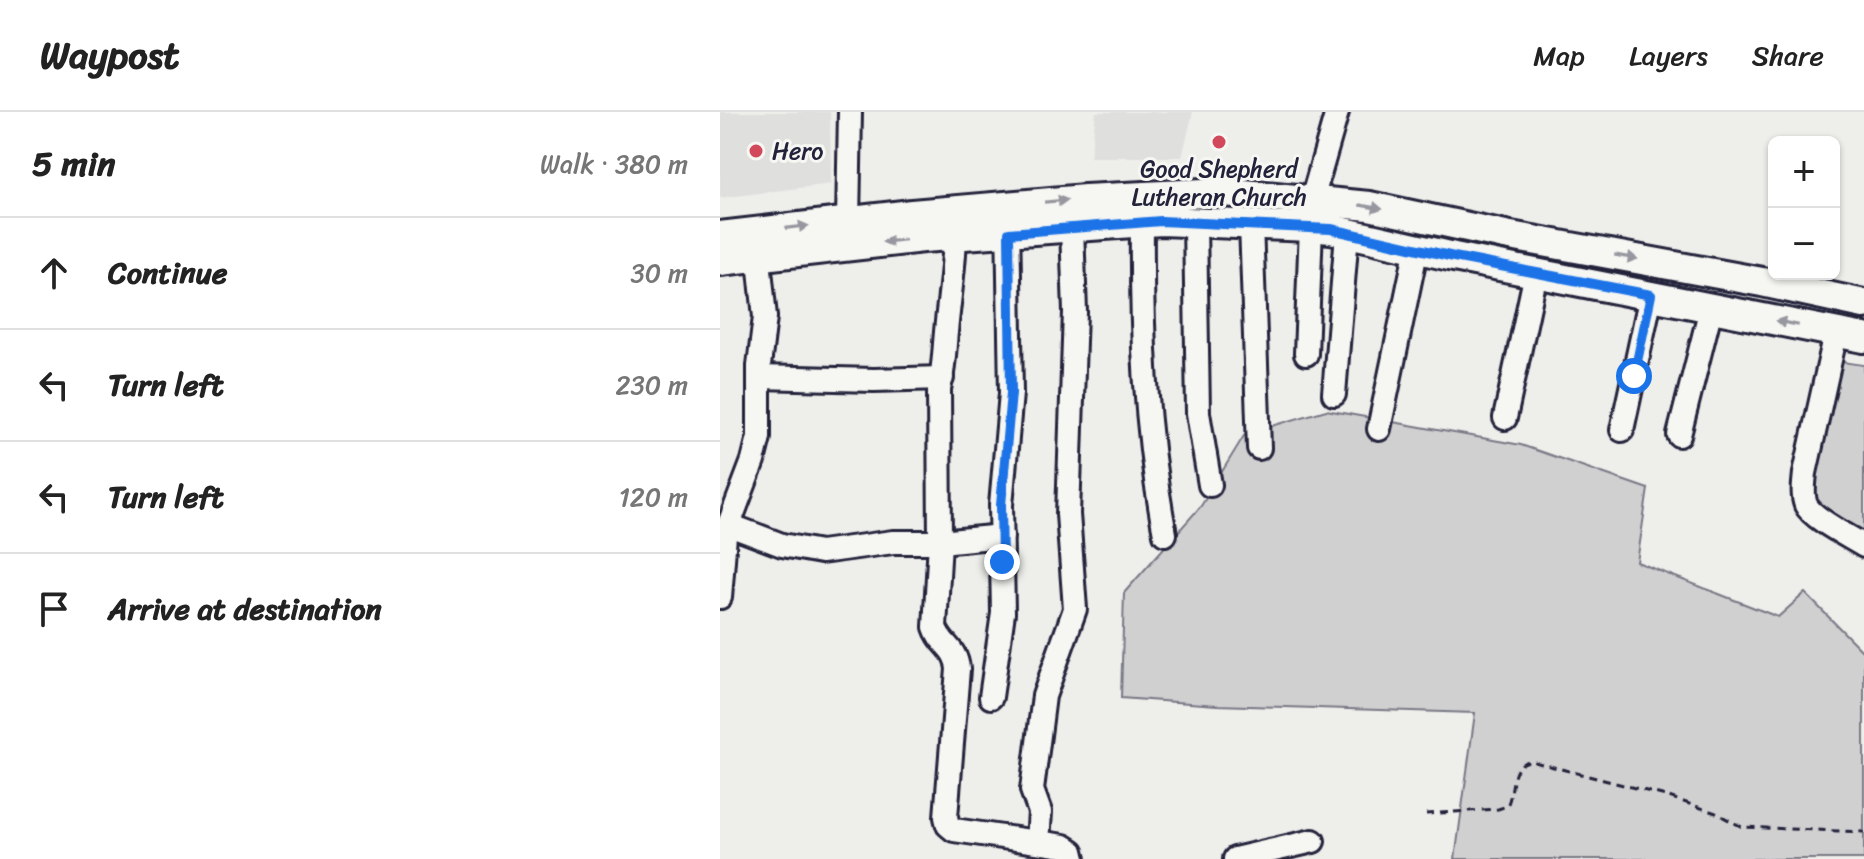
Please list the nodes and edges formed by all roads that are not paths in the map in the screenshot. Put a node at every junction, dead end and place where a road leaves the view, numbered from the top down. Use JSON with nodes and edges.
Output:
{"nodes":[{"id":1,"x":850,"y":112,"type":"edge"},
{"id":2,"x":1337,"y":112,"type":"edge"},
{"id":3,"x":1311,"y":214,"type":"junction"},
{"id":4,"x":1008,"y":219,"type":"junction"},
{"id":5,"x":848,"y":221,"type":"junction"},
{"id":6,"x":1142,"y":222,"type":"junction"},
{"id":7,"x":1195,"y":222,"type":"junction"},
{"id":8,"x":1251,"y":224,"type":"junction"},
{"id":9,"x":1072,"y":228,"type":"junction"},
{"id":10,"x":1347,"y":233,"type":"junction"},
{"id":11,"x":720,"y":236,"type":"edge"},
{"id":12,"x":955,"y":236,"type":"junction"},
{"id":13,"x":758,"y":244,"type":"junction"},
{"id":14,"x":1417,"y":247,"type":"junction"},
{"id":15,"x":720,"y":261,"type":"edge"},
{"id":16,"x":1536,"y":273,"type":"junction"},
{"id":17,"x":1651,"y":295,"type":"junction"},
{"id":18,"x":1864,"y":304,"type":"edge"},
{"id":19,"x":1711,"y":308,"type":"junction"},
{"id":20,"x":1836,"y":333,"type":"junction"},
{"id":21,"x":1864,"y":338,"type":"edge"},
{"id":22,"x":1306,"y":354,"type":"dead end"},
{"id":23,"x":759,"y":377,"type":"junction"},
{"id":24,"x":942,"y":378,"type":"junction"},
{"id":25,"x":1334,"y":394,"type":"dead end"},
{"id":26,"x":1505,"y":418,"type":"dead end"},
{"id":27,"x":1379,"y":429,"type":"dead end"},
{"id":28,"x":1622,"y":430,"type":"dead end"},
{"id":29,"x":1679,"y":435,"type":"dead end"},
{"id":30,"x":1259,"y":448,"type":"dead end"},
{"id":31,"x":1210,"y":485,"type":"dead end"},
{"id":32,"x":729,"y":525,"type":"junction"},
{"id":33,"x":1165,"y":534,"type":"dead end"},
{"id":34,"x":1002,"y":536,"type":"junction"},
{"id":35,"x":940,"y":542,"type":"junction"},
{"id":36,"x":1864,"y":546,"type":"edge"},
{"id":37,"x":720,"y":594,"type":"edge"},
{"id":38,"x":991,"y":697,"type":"dead end"},
{"id":39,"x":1313,"y":841,"type":"dead end"},
{"id":40,"x":1038,"y":842,"type":"junction"},
{"id":41,"x":1074,"y":859,"type":"edge"},
{"id":42,"x":1235,"y":859,"type":"edge"}],
"edges":[{"from":1,"to":5,"type":"street"},
{"from":2,"to":3,"type":"street"},
{"from":4,"to":3,"type":"main road","one_way":true},
{"from":3,"to":8,"type":"main road"},
{"from":3,"to":10,"type":"main road"},
{"from":3,"to":18,"type":"main road","one_way":true},
{"from":3,"to":22,"type":"street"},
{"from":4,"to":5,"type":"main road"},
{"from":4,"to":9,"type":"main road"},
{"from":4,"to":12,"type":"main road"},
{"from":4,"to":34,"type":"street"},
{"from":13,"to":5,"type":"main road","one_way":true},
{"from":6,"to":7,"type":"main road"},
{"from":6,"to":9,"type":"main road"},
{"from":6,"to":33,"type":"street"},
{"from":7,"to":8,"type":"main road"},
{"from":7,"to":31,"type":"street"},
{"from":8,"to":30,"type":"street"},
{"from":9,"to":40,"type":"street"},
{"from":10,"to":14,"type":"main road"},
{"from":10,"to":25,"type":"street"},
{"from":11,"to":13,"type":"main road"},
{"from":12,"to":13,"type":"main road","one_way":true},
{"from":12,"to":24,"type":"street"},
{"from":13,"to":15,"type":"main road"},
{"from":13,"to":23,"type":"street"},
{"from":14,"to":16,"type":"main road"},
{"from":14,"to":27,"type":"street"},
{"from":16,"to":17,"type":"main road"},
{"from":16,"to":26,"type":"street"},
{"from":17,"to":19,"type":"main road"},
{"from":17,"to":28,"type":"street"},
{"from":20,"to":19,"type":"main road","one_way":true},
{"from":19,"to":29,"type":"street"},
{"from":20,"to":21,"type":"main road"},
{"from":20,"to":36,"type":"street"},
{"from":23,"to":24,"type":"street"},
{"from":23,"to":32,"type":"street"},
{"from":24,"to":35,"type":"street"},
{"from":32,"to":35,"type":"street"},
{"from":32,"to":37,"type":"street"},
{"from":34,"to":35,"type":"street"},
{"from":34,"to":38,"type":"street"},
{"from":35,"to":40,"type":"street"},
{"from":39,"to":42,"type":"street"},
{"from":40,"to":41,"type":"street"}]}
